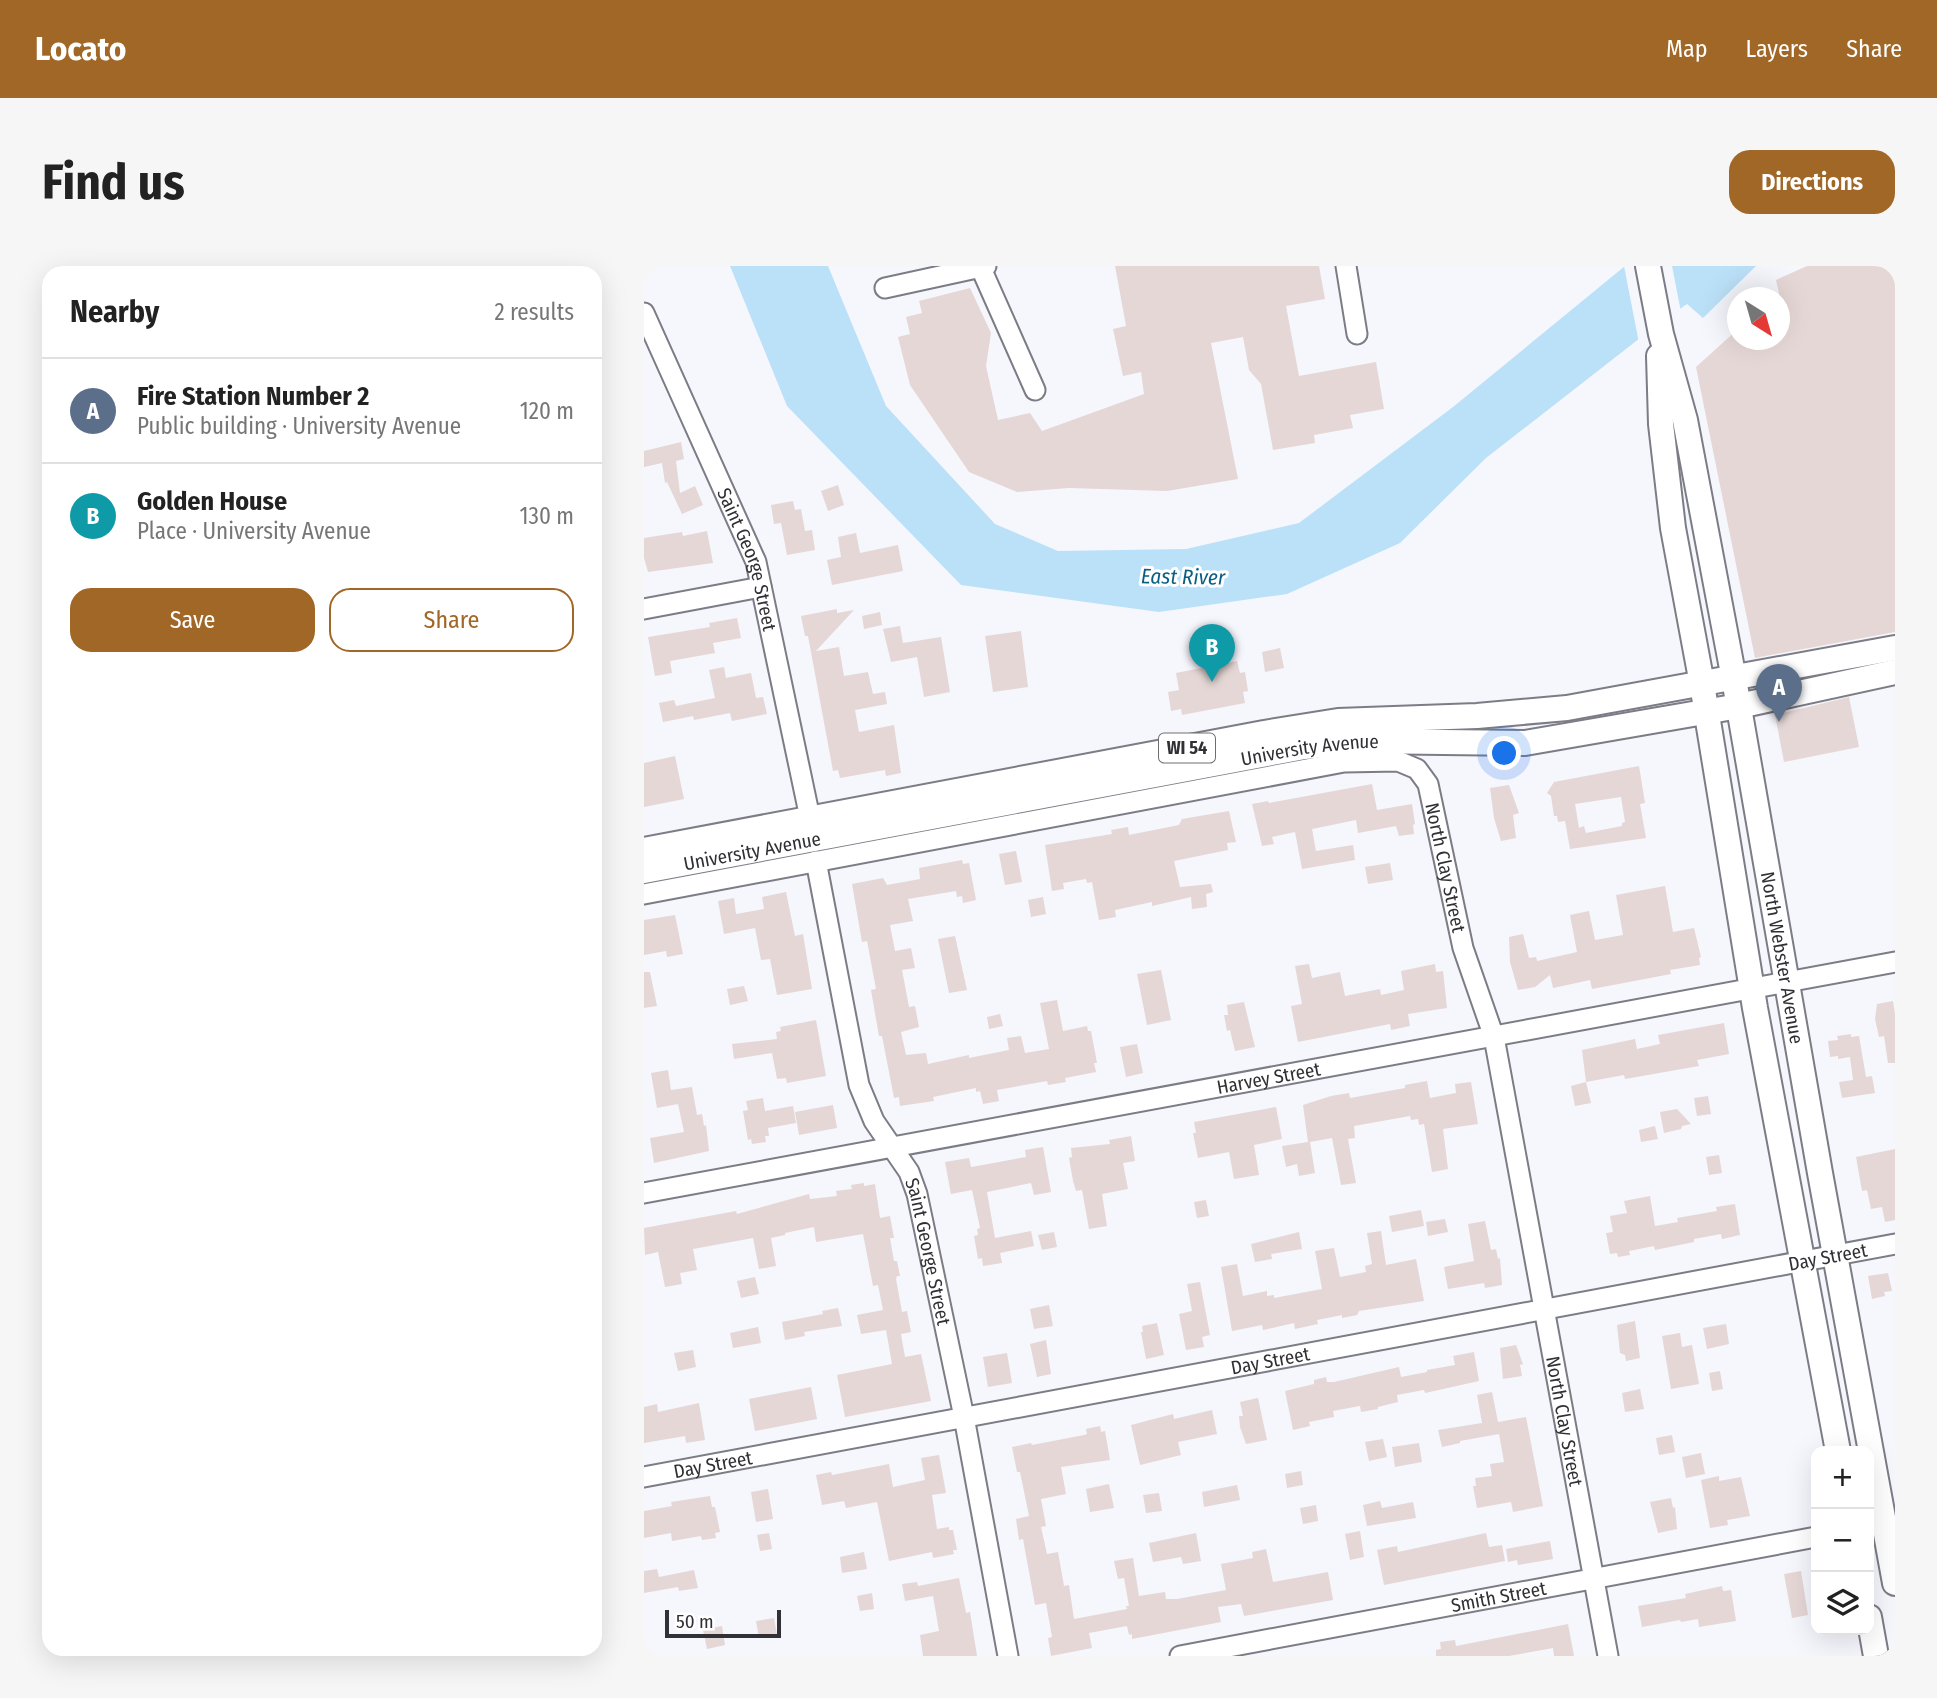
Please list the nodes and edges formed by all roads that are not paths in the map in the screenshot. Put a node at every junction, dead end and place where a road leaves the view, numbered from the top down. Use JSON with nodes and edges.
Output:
{"nodes":[{"id":1,"x":982,"y":266,"type":"edge"},
{"id":2,"x":1346,"y":266,"type":"edge"},
{"id":3,"x":1648,"y":266,"type":"edge"},
{"id":4,"x":885,"y":288,"type":"dead end"},
{"id":5,"x":646,"y":324,"type":"edge"},
{"id":6,"x":1357,"y":334,"type":"dead end"},
{"id":7,"x":1661,"y":334,"type":"junction"},
{"id":8,"x":1035,"y":390,"type":"dead end"},
{"id":9,"x":761,"y":587,"type":"junction"},
{"id":10,"x":644,"y":609,"type":"edge"},
{"id":11,"x":1895,"y":648,"type":"edge"},
{"id":12,"x":1895,"y":672,"type":"edge"},
{"id":13,"x":1734,"y":679,"type":"junction"},
{"id":14,"x":1702,"y":684,"type":"junction"},
{"id":15,"x":1739,"y":706,"type":"junction"},
{"id":16,"x":1707,"y":712,"type":"junction"},
{"id":17,"x":810,"y":818,"type":"junction"},
{"id":18,"x":644,"y":850,"type":"edge"},
{"id":19,"x":816,"y":861,"type":"junction"},
{"id":20,"x":644,"y":871,"type":"edge"},
{"id":21,"x":644,"y":894,"type":"edge"},
{"id":22,"x":1895,"y":962,"type":"edge"},
{"id":23,"x":1786,"y":983,"type":"junction"},
{"id":24,"x":1752,"y":989,"type":"junction"},
{"id":25,"x":1494,"y":1037,"type":"junction"},
{"id":26,"x":893,"y":1147,"type":"junction"},
{"id":27,"x":644,"y":1193,"type":"edge"},
{"id":28,"x":1895,"y":1244,"type":"edge"},
{"id":29,"x":1835,"y":1255,"type":"junction"},
{"id":30,"x":1802,"y":1262,"type":"junction"},
{"id":31,"x":1544,"y":1309,"type":"junction"},
{"id":32,"x":964,"y":1417,"type":"junction"},
{"id":33,"x":1837,"y":1446,"type":"edge"},
{"id":34,"x":644,"y":1477,"type":"edge"},
{"id":35,"x":1883,"y":1524,"type":"edge"},
{"id":36,"x":1811,"y":1538,"type":"edge"},
{"id":37,"x":1594,"y":1578,"type":"junction"},
{"id":38,"x":1895,"y":1583,"type":"edge"},
{"id":39,"x":1872,"y":1635,"type":"edge"},
{"id":40,"x":1008,"y":1656,"type":"edge"},
{"id":41,"x":1180,"y":1656,"type":"edge"},
{"id":42,"x":1608,"y":1656,"type":"edge"},
{"id":43,"x":1876,"y":1656,"type":"edge"}],
"edges":[{"from":1,"to":4,"type":"street"},
{"from":1,"to":8,"type":"street"},
{"from":2,"to":6,"type":"street"},
{"from":3,"to":7,"type":"main road","name":"North Webster Avenue"},
{"from":5,"to":9,"type":"street","name":"Saint George Street"},
{"from":7,"to":13,"type":"main road","name":"North Webster Avenue"},
{"from":7,"to":14,"type":"main road","name":"North Webster Avenue"},
{"from":9,"to":10,"type":"street"},
{"from":9,"to":17,"type":"street","name":"Saint George Street"},
{"from":11,"to":13,"type":"main road","name":"University Avenue","number":"WI 54"},
{"from":12,"to":15,"type":"main road","name":"University Avenue","number":"WI 54"},
{"from":13,"to":14,"type":"main road","name":"University Avenue","number":"WI 54"},
{"from":13,"to":15,"type":"main road","name":"North Webster Avenue"},
{"from":14,"to":16,"type":"main road","name":"North Webster Avenue"},
{"from":14,"to":17,"type":"main road","name":"University Avenue","number":"WI 54"},
{"from":15,"to":16,"type":"main road","name":"University Avenue","number":"WI 54"},
{"from":15,"to":23,"type":"main road","name":"North Webster Avenue"},
{"from":16,"to":20,"type":"main road","name":"University Avenue","number":"WI 54"},
{"from":16,"to":24,"type":"main road","name":"North Webster Avenue"},
{"from":17,"to":18,"type":"main road","name":"University Avenue","number":"WI 54"},
{"from":19,"to":21,"type":"street","name":"North Clay Street"},
{"from":19,"to":25,"type":"street","name":"North Clay Street"},
{"from":19,"to":26,"type":"street","name":"Saint George Street"},
{"from":22,"to":23,"type":"street","name":"Harvey Street"},
{"from":23,"to":24,"type":"street","name":"Harvey Street"},
{"from":23,"to":29,"type":"main road","name":"North Webster Avenue"},
{"from":24,"to":25,"type":"street","name":"Harvey Street"},
{"from":24,"to":30,"type":"main road","name":"North Webster Avenue"},
{"from":25,"to":26,"type":"street","name":"Harvey Street"},
{"from":25,"to":31,"type":"street","name":"North Clay Street"},
{"from":26,"to":27,"type":"street","name":"Harvey Street"},
{"from":26,"to":32,"type":"street","name":"Saint George Street"},
{"from":28,"to":29,"type":"street","name":"Day Street"},
{"from":29,"to":30,"type":"street","name":"Day Street"},
{"from":29,"to":35,"type":"main road","name":"North Webster Avenue"},
{"from":30,"to":31,"type":"street","name":"Day Street"},
{"from":30,"to":33,"type":"main road","name":"North Webster Avenue"},
{"from":31,"to":32,"type":"street","name":"Day Street"},
{"from":31,"to":37,"type":"street","name":"North Clay Street"},
{"from":32,"to":34,"type":"street","name":"Day Street"},
{"from":32,"to":40,"type":"street","name":"Saint George Street"},
{"from":35,"to":38,"type":"main road","name":"North Webster Avenue"},
{"from":36,"to":37,"type":"street","name":"Smith Street"},
{"from":37,"to":41,"type":"street","name":"Smith Street"},
{"from":37,"to":42,"type":"street","name":"North Clay Street"},
{"from":39,"to":43,"type":"main road"}]}
